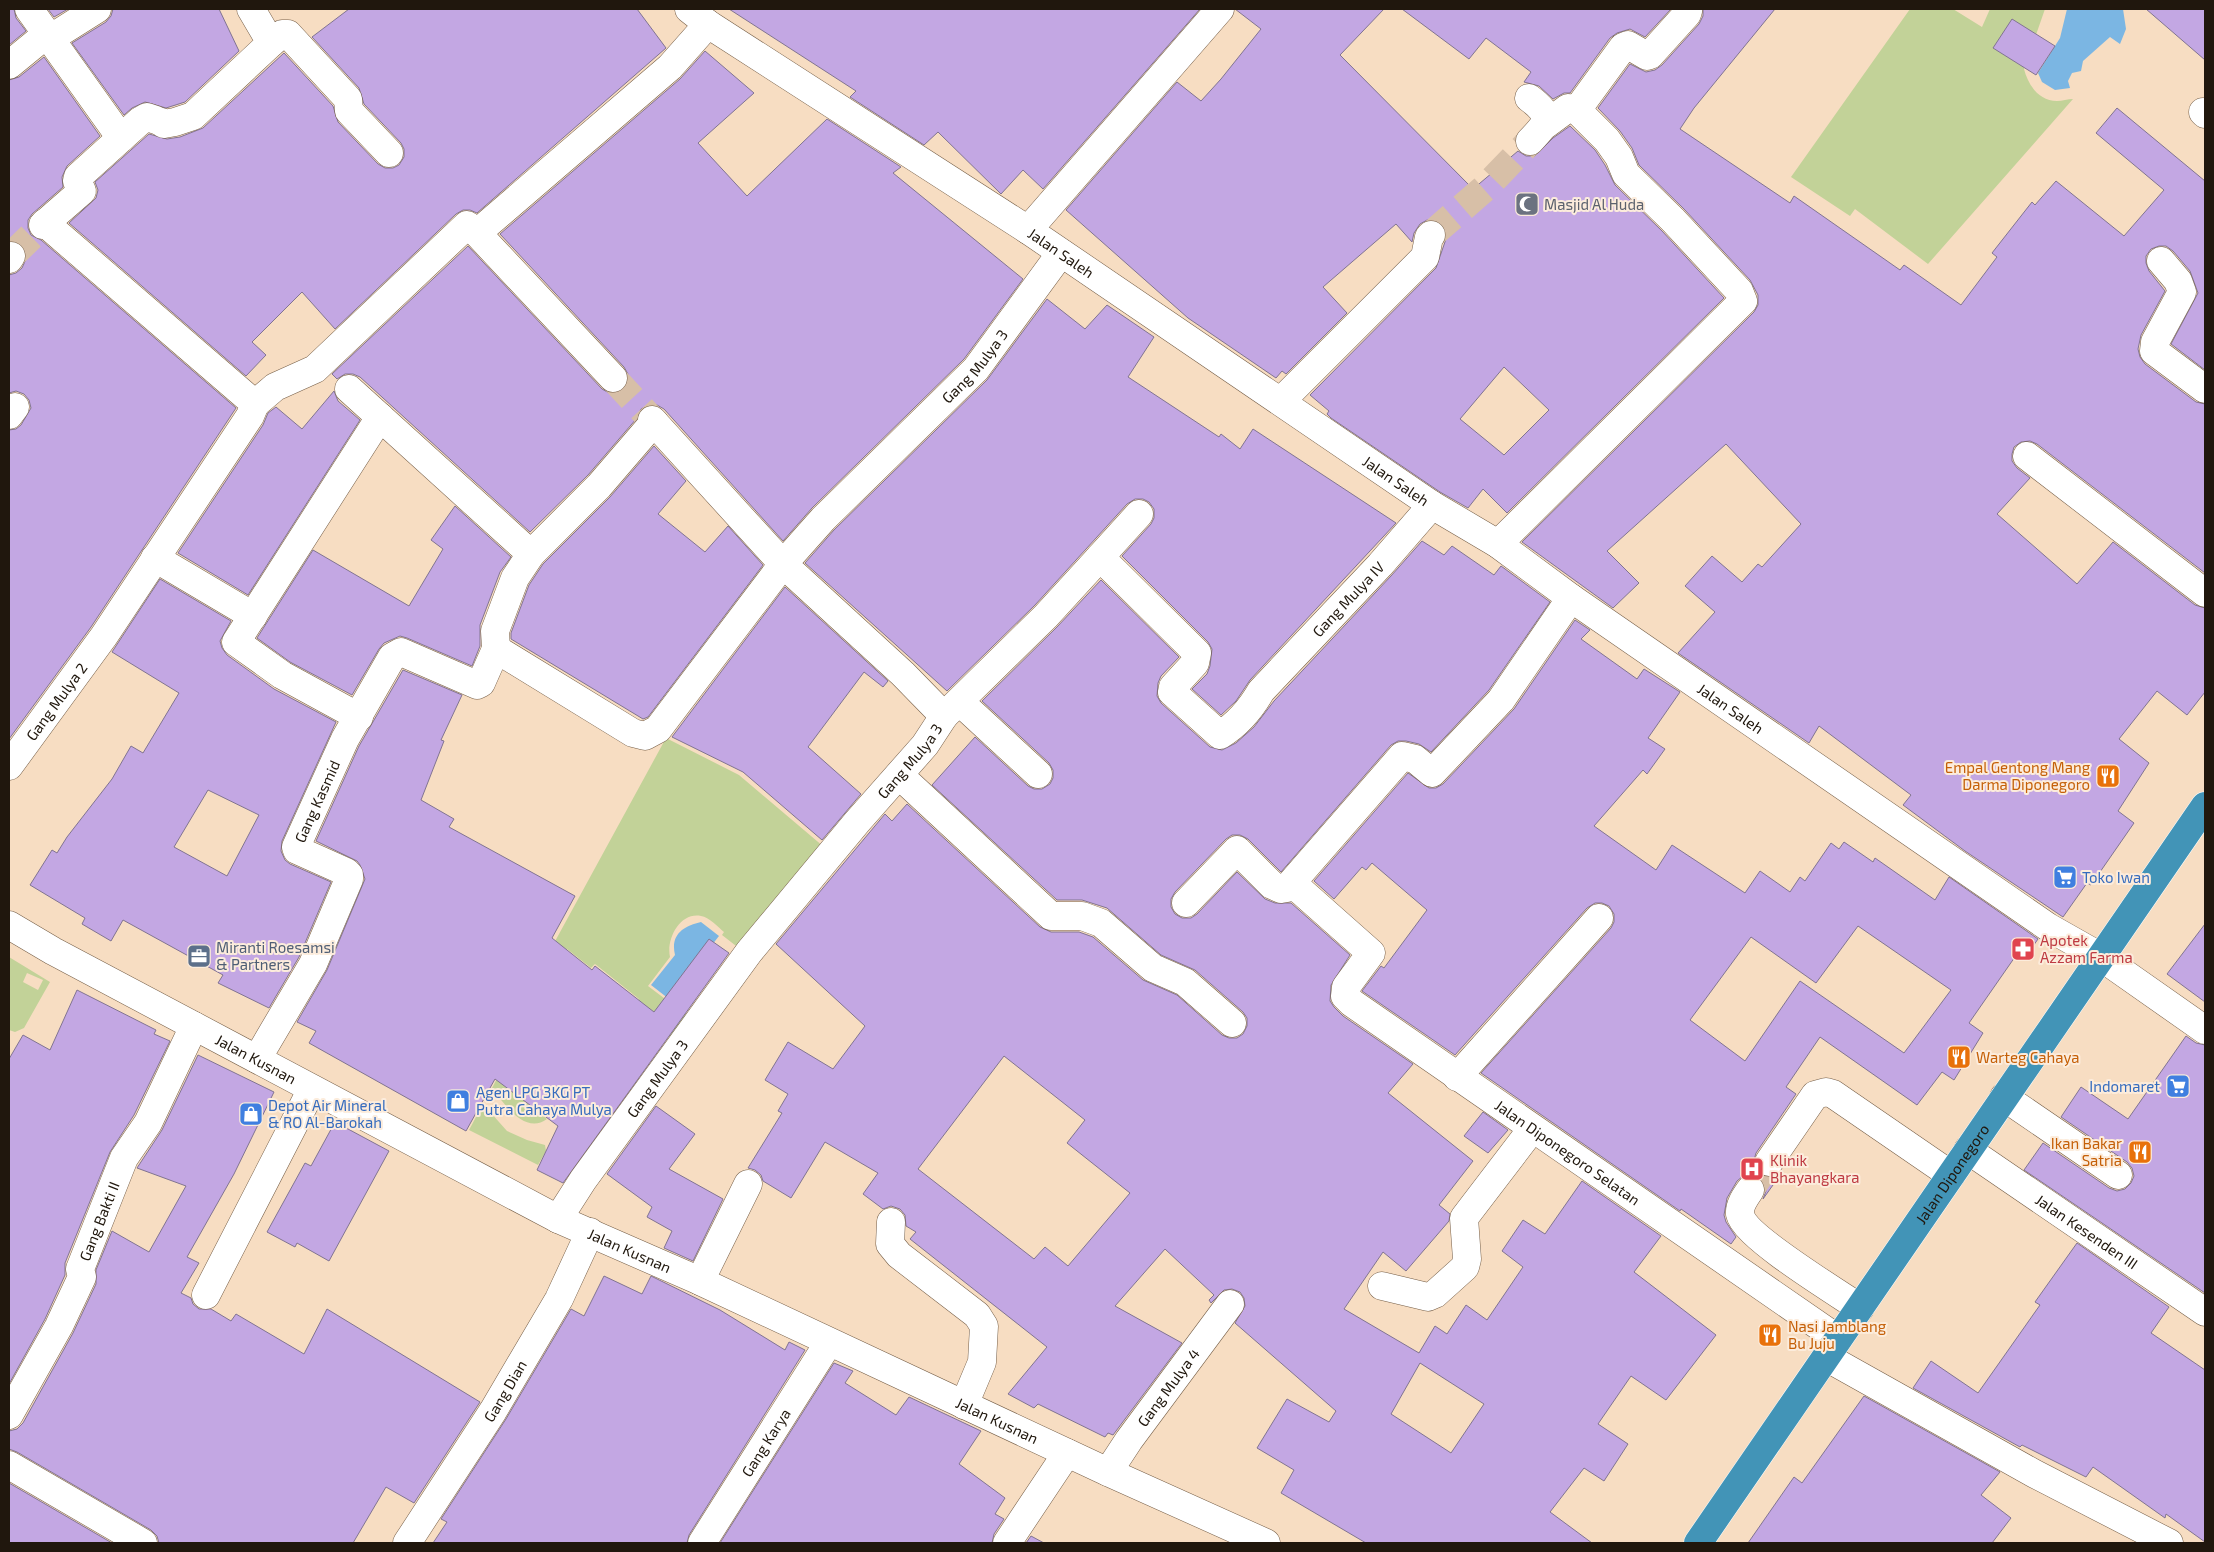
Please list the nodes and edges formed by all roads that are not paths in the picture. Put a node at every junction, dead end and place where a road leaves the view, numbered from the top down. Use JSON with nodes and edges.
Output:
{"nodes":[{"id":1,"x":30,"y":9,"type":"edge"},
{"id":2,"x":97,"y":9,"type":"edge"},
{"id":3,"x":251,"y":9,"type":"edge"},
{"id":4,"x":1220,"y":9,"type":"edge"},
{"id":5,"x":1686,"y":9,"type":"edge"},
{"id":6,"x":698,"y":16,"type":"edge"},
{"id":7,"x":50,"y":35,"type":"junction"},
{"id":8,"x":271,"y":43,"type":"junction"},
{"id":9,"x":9,"y":65,"type":"edge"},
{"id":10,"x":1529,"y":98,"type":"dead end"},
{"id":11,"x":1576,"y":110,"type":"junction"},
{"id":12,"x":121,"y":138,"type":"junction"},
{"id":13,"x":388,"y":153,"type":"dead end"},
{"id":14,"x":1028,"y":230,"type":"junction"},
{"id":15,"x":476,"y":233,"type":"junction"},
{"id":16,"x":1431,"y":235,"type":"tunnel mouth"},
{"id":17,"x":1060,"y":253,"type":"junction"},
{"id":18,"x":2161,"y":261,"type":"dead end"},
{"id":19,"x":613,"y":378,"type":"tunnel mouth"},
{"id":20,"x":349,"y":389,"type":"dead end"},
{"id":21,"x":2205,"y":389,"type":"edge"},
{"id":22,"x":1281,"y":401,"type":"junction"},
{"id":23,"x":255,"y":404,"type":"junction"},
{"id":24,"x":380,"y":417,"type":"junction"},
{"id":25,"x":2027,"y":456,"type":"dead end"},
{"id":26,"x":1432,"y":505,"type":"junction"},
{"id":27,"x":1139,"y":514,"type":"dead end"},
{"id":28,"x":1498,"y":544,"type":"junction"},
{"id":29,"x":531,"y":554,"type":"junction"},
{"id":30,"x":1100,"y":557,"type":"junction"},
{"id":31,"x":155,"y":558,"type":"junction"},
{"id":32,"x":783,"y":564,"type":"junction"},
{"id":33,"x":2205,"y":593,"type":"edge"},
{"id":34,"x":1571,"y":598,"type":"junction"},
{"id":35,"x":253,"y":616,"type":"junction"},
{"id":36,"x":496,"y":649,"type":"junction"},
{"id":37,"x":952,"y":709,"type":"junction"},
{"id":38,"x":359,"y":717,"type":"junction"},
{"id":39,"x":9,"y":766,"type":"edge"},
{"id":40,"x":1038,"y":774,"type":"dead end"},
{"id":41,"x":898,"y":775,"type":"junction"},
{"id":42,"x":2205,"y":806,"type":"edge"},
{"id":43,"x":1292,"y":883,"type":"junction"},
{"id":44,"x":1186,"y":903,"type":"dead end"},
{"id":45,"x":1599,"y":918,"type":"dead end"},
{"id":46,"x":9,"y":925,"type":"edge"},
{"id":47,"x":2101,"y":957,"type":"junction"},
{"id":48,"x":1232,"y":1023,"type":"dead end"},
{"id":49,"x":194,"y":1026,"type":"junction"},
{"id":50,"x":2205,"y":1030,"type":"edge"},
{"id":51,"x":257,"y":1059,"type":"junction"},
{"id":52,"x":1457,"y":1077,"type":"junction"},
{"id":53,"x":312,"y":1089,"type":"junction"},
{"id":54,"x":2004,"y":1098,"type":"junction"},
{"id":55,"x":1532,"y":1129,"type":"junction"},
{"id":56,"x":1968,"y":1150,"type":"junction"},
{"id":57,"x":1769,"y":1162,"type":"tunnel mouth"},
{"id":58,"x":1951,"y":1175,"type":"junction"},
{"id":59,"x":2118,"y":1175,"type":"dead end"},
{"id":60,"x":748,"y":1184,"type":"dead end"},
{"id":61,"x":1750,"y":1190,"type":"tunnel mouth"},
{"id":62,"x":570,"y":1201,"type":"junction"},
{"id":63,"x":891,"y":1222,"type":"dead end"},
{"id":64,"x":590,"y":1232,"type":"junction"},
{"id":65,"x":709,"y":1263,"type":"junction"},
{"id":66,"x":1382,"y":1286,"type":"dead end"},
{"id":67,"x":206,"y":1295,"type":"dead end"},
{"id":68,"x":1230,"y":1304,"type":"dead end"},
{"id":69,"x":1860,"y":1308,"type":"junction"},
{"id":70,"x":2205,"y":1312,"type":"edge"},
{"id":71,"x":830,"y":1342,"type":"junction"},
{"id":72,"x":1832,"y":1348,"type":"junction"},
{"id":73,"x":971,"y":1388,"type":"junction"},
{"id":74,"x":9,"y":1415,"type":"edge"},
{"id":75,"x":1067,"y":1453,"type":"junction"},
{"id":76,"x":9,"y":1465,"type":"edge"},
{"id":77,"x":1108,"y":1472,"type":"junction"},
{"id":78,"x":143,"y":1543,"type":"edge"},
{"id":79,"x":408,"y":1543,"type":"edge"},
{"id":80,"x":702,"y":1543,"type":"edge"},
{"id":81,"x":1007,"y":1543,"type":"edge"},
{"id":82,"x":1266,"y":1543,"type":"edge"},
{"id":83,"x":1698,"y":1543,"type":"edge"},
{"id":84,"x":2169,"y":1543,"type":"edge"}],
"edges":[{"from":1,"to":7,"type":"street"},
{"from":2,"to":7,"type":"street"},
{"from":3,"to":8,"type":"street"},
{"from":4,"to":14,"type":"street"},
{"from":5,"to":11,"type":"street"},
{"from":6,"to":14,"type":"street","name":"Jalan Saleh"},
{"from":6,"to":15,"type":"street"},
{"from":7,"to":9,"type":"street"},
{"from":7,"to":12,"type":"street"},
{"from":8,"to":12,"type":"street"},
{"from":8,"to":13,"type":"street"},
{"from":10,"to":11,"type":"street"},
{"from":11,"to":28,"type":"street"},
{"from":12,"to":23,"type":"street"},
{"from":14,"to":17,"type":"street","name":"Jalan Saleh"},
{"from":15,"to":19,"type":"street"},
{"from":15,"to":23,"type":"street"},
{"from":16,"to":22,"type":"street"},
{"from":17,"to":22,"type":"street","name":"Jalan Saleh"},
{"from":17,"to":32,"type":"street","name":"Gang Mulya 3"},
{"from":18,"to":21,"type":"street"},
{"from":20,"to":24,"type":"street"},
{"from":22,"to":26,"type":"street","name":"Jalan Saleh"},
{"from":23,"to":31,"type":"street","name":"Gang Mulya 2"},
{"from":24,"to":29,"type":"street"},
{"from":24,"to":35,"type":"street"},
{"from":25,"to":33,"type":"street"},
{"from":26,"to":28,"type":"street","name":"Jalan Saleh"},
{"from":26,"to":30,"type":"street","name":"Gang Mulya IV"},
{"from":27,"to":30,"type":"street"},
{"from":28,"to":34,"type":"street","name":"Jalan Saleh"},
{"from":29,"to":32,"type":"street"},
{"from":29,"to":36,"type":"street"},
{"from":30,"to":37,"type":"street"},
{"from":31,"to":35,"type":"street"},
{"from":31,"to":39,"type":"street","name":"Gang Mulya 2"},
{"from":32,"to":36,"type":"street"},
{"from":32,"to":37,"type":"street","name":"Gang Mulya 3"},
{"from":34,"to":43,"type":"street"},
{"from":34,"to":47,"type":"street","name":"Jalan Saleh"},
{"from":35,"to":38,"type":"street"},
{"from":36,"to":38,"type":"street","name":"Gang Kasmid"},
{"from":37,"to":40,"type":"street"},
{"from":37,"to":41,"type":"street","name":"Gang Mulya 3"},
{"from":38,"to":51,"type":"street","name":"Gang Kasmid"},
{"from":41,"to":48,"type":"street"},
{"from":41,"to":62,"type":"street","name":"Gang Mulya 3"},
{"from":42,"to":47,"type":"highway","name":"Jalan Diponegoro"},
{"from":43,"to":44,"type":"street"},
{"from":43,"to":52,"type":"street","name":"Jalan Diponegoro Selatan"},
{"from":45,"to":52,"type":"street"},
{"from":46,"to":49,"type":"street","name":"Jalan Kusnan"},
{"from":47,"to":50,"type":"street","name":"Jalan Saleh"},
{"from":47,"to":54,"type":"highway","name":"Jalan Diponegoro"},
{"from":49,"to":51,"type":"street","name":"Jalan Kusnan"},
{"from":49,"to":74,"type":"street","name":"Gang Bakti II"},
{"from":51,"to":53,"type":"street","name":"Jalan Kusnan"},
{"from":52,"to":55,"type":"street","name":"Jalan Diponegoro Selatan"},
{"from":53,"to":62,"type":"street","name":"Jalan Kusnan"},
{"from":53,"to":67,"type":"street"},
{"from":54,"to":56,"type":"highway","name":"Jalan Diponegoro"},
{"from":54,"to":59,"type":"street"},
{"from":55,"to":66,"type":"street"},
{"from":55,"to":72,"type":"street","name":"Jalan Diponegoro Selatan"},
{"from":56,"to":58,"type":"highway","name":"Jalan Diponegoro"},
{"from":56,"to":70,"type":"street","name":"Jalan Kesenden III"},
{"from":57,"to":58,"type":"street"},
{"from":58,"to":69,"type":"highway","name":"Jalan Diponegoro"},
{"from":60,"to":65,"type":"street"},
{"from":61,"to":69,"type":"street"},
{"from":62,"to":64,"type":"street","name":"Jalan Kusnan"},
{"from":63,"to":73,"type":"street"},
{"from":64,"to":65,"type":"street","name":"Jalan Kusnan"},
{"from":64,"to":79,"type":"street","name":"Gang Dian"},
{"from":65,"to":71,"type":"street","name":"Jalan Kusnan"},
{"from":68,"to":77,"type":"street","name":"Gang Mulya 4"},
{"from":69,"to":72,"type":"highway","name":"Jalan Diponegoro"},
{"from":71,"to":73,"type":"street","name":"Jalan Kusnan"},
{"from":71,"to":80,"type":"street","name":"Gang Karya"},
{"from":72,"to":83,"type":"highway","name":"Jalan Diponegoro"},
{"from":72,"to":84,"type":"street","name":"Jalan Diponegoro Selatan"},
{"from":73,"to":75,"type":"street","name":"Jalan Kusnan"},
{"from":75,"to":77,"type":"street","name":"Jalan Kusnan"},
{"from":75,"to":81,"type":"street"},
{"from":76,"to":78,"type":"street"},
{"from":77,"to":82,"type":"street","name":"Jalan Kusnan"}]}
